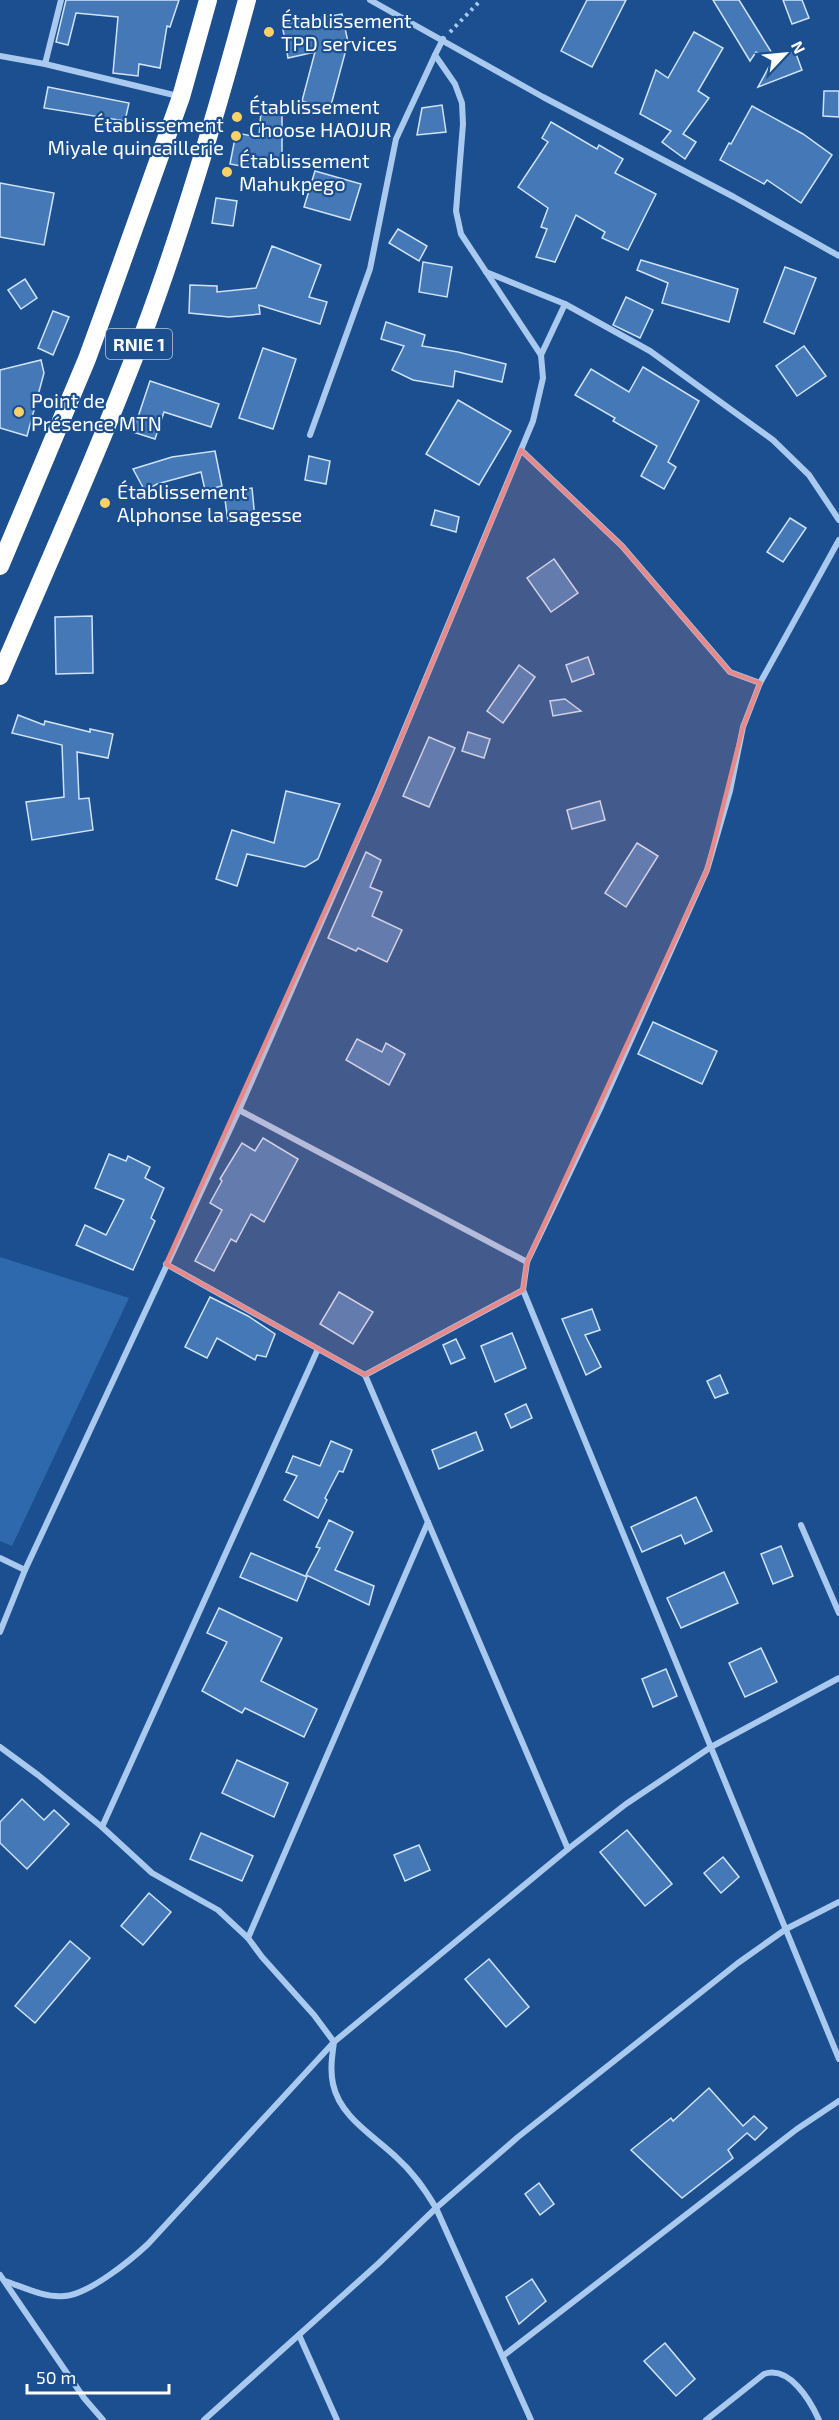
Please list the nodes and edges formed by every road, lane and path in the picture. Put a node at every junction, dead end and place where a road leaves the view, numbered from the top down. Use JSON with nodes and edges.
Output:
{"nodes":[{"id":1,"x":61,"y":0,"type":"edge"},
{"id":2,"x":208,"y":0,"type":"edge"},
{"id":3,"x":247,"y":0,"type":"edge"},
{"id":4,"x":370,"y":0,"type":"edge"},
{"id":5,"x":481,"y":0,"type":"edge"},
{"id":6,"x":443,"y":39,"type":"junction"},
{"id":7,"x":435,"y":55,"type":"junction"},
{"id":8,"x":0,"y":56,"type":"edge"},
{"id":9,"x":45,"y":64,"type":"junction"},
{"id":10,"x":181,"y":97,"type":"junction"},
{"id":11,"x":839,"y":256,"type":"edge"},
{"id":12,"x":485,"y":272,"type":"junction"},
{"id":13,"x":565,"y":304,"type":"junction"},
{"id":14,"x":541,"y":355,"type":"junction"},
{"id":15,"x":310,"y":435,"type":"dead end"},
{"id":16,"x":521,"y":450,"type":"junction"},
{"id":17,"x":839,"y":520,"type":"edge"},
{"id":18,"x":839,"y":540,"type":"edge"},
{"id":19,"x":0,"y":566,"type":"edge"},
{"id":20,"x":0,"y":676,"type":"edge"},
{"id":21,"x":760,"y":683,"type":"junction"},
{"id":22,"x":239,"y":1110,"type":"junction"},
{"id":23,"x":527,"y":1262,"type":"junction"},
{"id":24,"x":166,"y":1264,"type":"junction"},
{"id":25,"x":524,"y":1290,"type":"junction"},
{"id":26,"x":318,"y":1349,"type":"junction"},
{"id":27,"x":364,"y":1375,"type":"junction"},
{"id":28,"x":428,"y":1522,"type":"junction"},
{"id":29,"x":801,"y":1525,"type":"dead end"},
{"id":30,"x":0,"y":1558,"type":"edge"},
{"id":31,"x":25,"y":1570,"type":"junction"},
{"id":32,"x":839,"y":1613,"type":"edge"},
{"id":33,"x":0,"y":1632,"type":"edge"},
{"id":34,"x":839,"y":1678,"type":"edge"},
{"id":35,"x":0,"y":1747,"type":"edge"},
{"id":36,"x":711,"y":1747,"type":"junction"},
{"id":37,"x":102,"y":1827,"type":"junction"},
{"id":38,"x":568,"y":1848,"type":"junction"},
{"id":39,"x":839,"y":1902,"type":"edge"},
{"id":40,"x":786,"y":1929,"type":"junction"},
{"id":41,"x":248,"y":1938,"type":"junction"},
{"id":42,"x":334,"y":2042,"type":"junction"},
{"id":43,"x":839,"y":2059,"type":"edge"},
{"id":44,"x":839,"y":2101,"type":"edge"},
{"id":45,"x":436,"y":2208,"type":"junction"},
{"id":46,"x":0,"y":2275,"type":"edge"},
{"id":47,"x":5,"y":2281,"type":"junction"},
{"id":48,"x":299,"y":2335,"type":"junction"},
{"id":49,"x":503,"y":2356,"type":"junction"},
{"id":50,"x":103,"y":2420,"type":"edge"},
{"id":51,"x":204,"y":2420,"type":"edge"},
{"id":52,"x":337,"y":2420,"type":"edge"},
{"id":53,"x":531,"y":2420,"type":"edge"},
{"id":54,"x":706,"y":2420,"type":"edge"},
{"id":55,"x":819,"y":2420,"type":"edge"}],
"edges":[{"from":1,"to":9,"type":"street"},
{"from":2,"to":10,"type":"highway","number":"RNIE 1"},
{"from":3,"to":20,"type":"highway","number":"RNIE 1"},
{"from":4,"to":6,"type":"street"},
{"from":5,"to":6,"type":"path"},
{"from":6,"to":7,"type":"street"},
{"from":6,"to":11,"type":"street"},
{"from":7,"to":12,"type":"street"},
{"from":7,"to":15,"type":"street"},
{"from":8,"to":9,"type":"street"},
{"from":9,"to":10,"type":"street"},
{"from":10,"to":19,"type":"highway","number":"RNIE 1"},
{"from":12,"to":13,"type":"street"},
{"from":12,"to":14,"type":"street"},
{"from":13,"to":14,"type":"street"},
{"from":13,"to":17,"type":"street"},
{"from":14,"to":16,"type":"street"},
{"from":16,"to":21,"type":"street"},
{"from":16,"to":22,"type":"street"},
{"from":18,"to":21,"type":"street"},
{"from":21,"to":23,"type":"street"},
{"from":22,"to":23,"type":"street"},
{"from":22,"to":24,"type":"street"},
{"from":23,"to":25,"type":"street"},
{"from":24,"to":26,"type":"street"},
{"from":24,"to":31,"type":"street"},
{"from":25,"to":27,"type":"street"},
{"from":25,"to":36,"type":"street"},
{"from":26,"to":27,"type":"street"},
{"from":26,"to":37,"type":"street"},
{"from":27,"to":28,"type":"street"},
{"from":28,"to":38,"type":"street"},
{"from":28,"to":41,"type":"street"},
{"from":29,"to":32,"type":"street"},
{"from":30,"to":31,"type":"street"},
{"from":31,"to":33,"type":"street"},
{"from":34,"to":36,"type":"street"},
{"from":35,"to":37,"type":"street"},
{"from":36,"to":38,"type":"street"},
{"from":36,"to":40,"type":"street"},
{"from":37,"to":41,"type":"street"},
{"from":38,"to":42,"type":"street"},
{"from":39,"to":40,"type":"street"},
{"from":40,"to":43,"type":"street"},
{"from":40,"to":45,"type":"street"},
{"from":41,"to":42,"type":"street"},
{"from":42,"to":45,"type":"street"},
{"from":42,"to":47,"type":"street"},
{"from":44,"to":49,"type":"street"},
{"from":45,"to":48,"type":"street"},
{"from":45,"to":49,"type":"street"},
{"from":46,"to":47,"type":"street"},
{"from":47,"to":50,"type":"street"},
{"from":48,"to":51,"type":"street"},
{"from":48,"to":52,"type":"street"},
{"from":49,"to":53,"type":"street"},
{"from":54,"to":55,"type":"street"}]}
